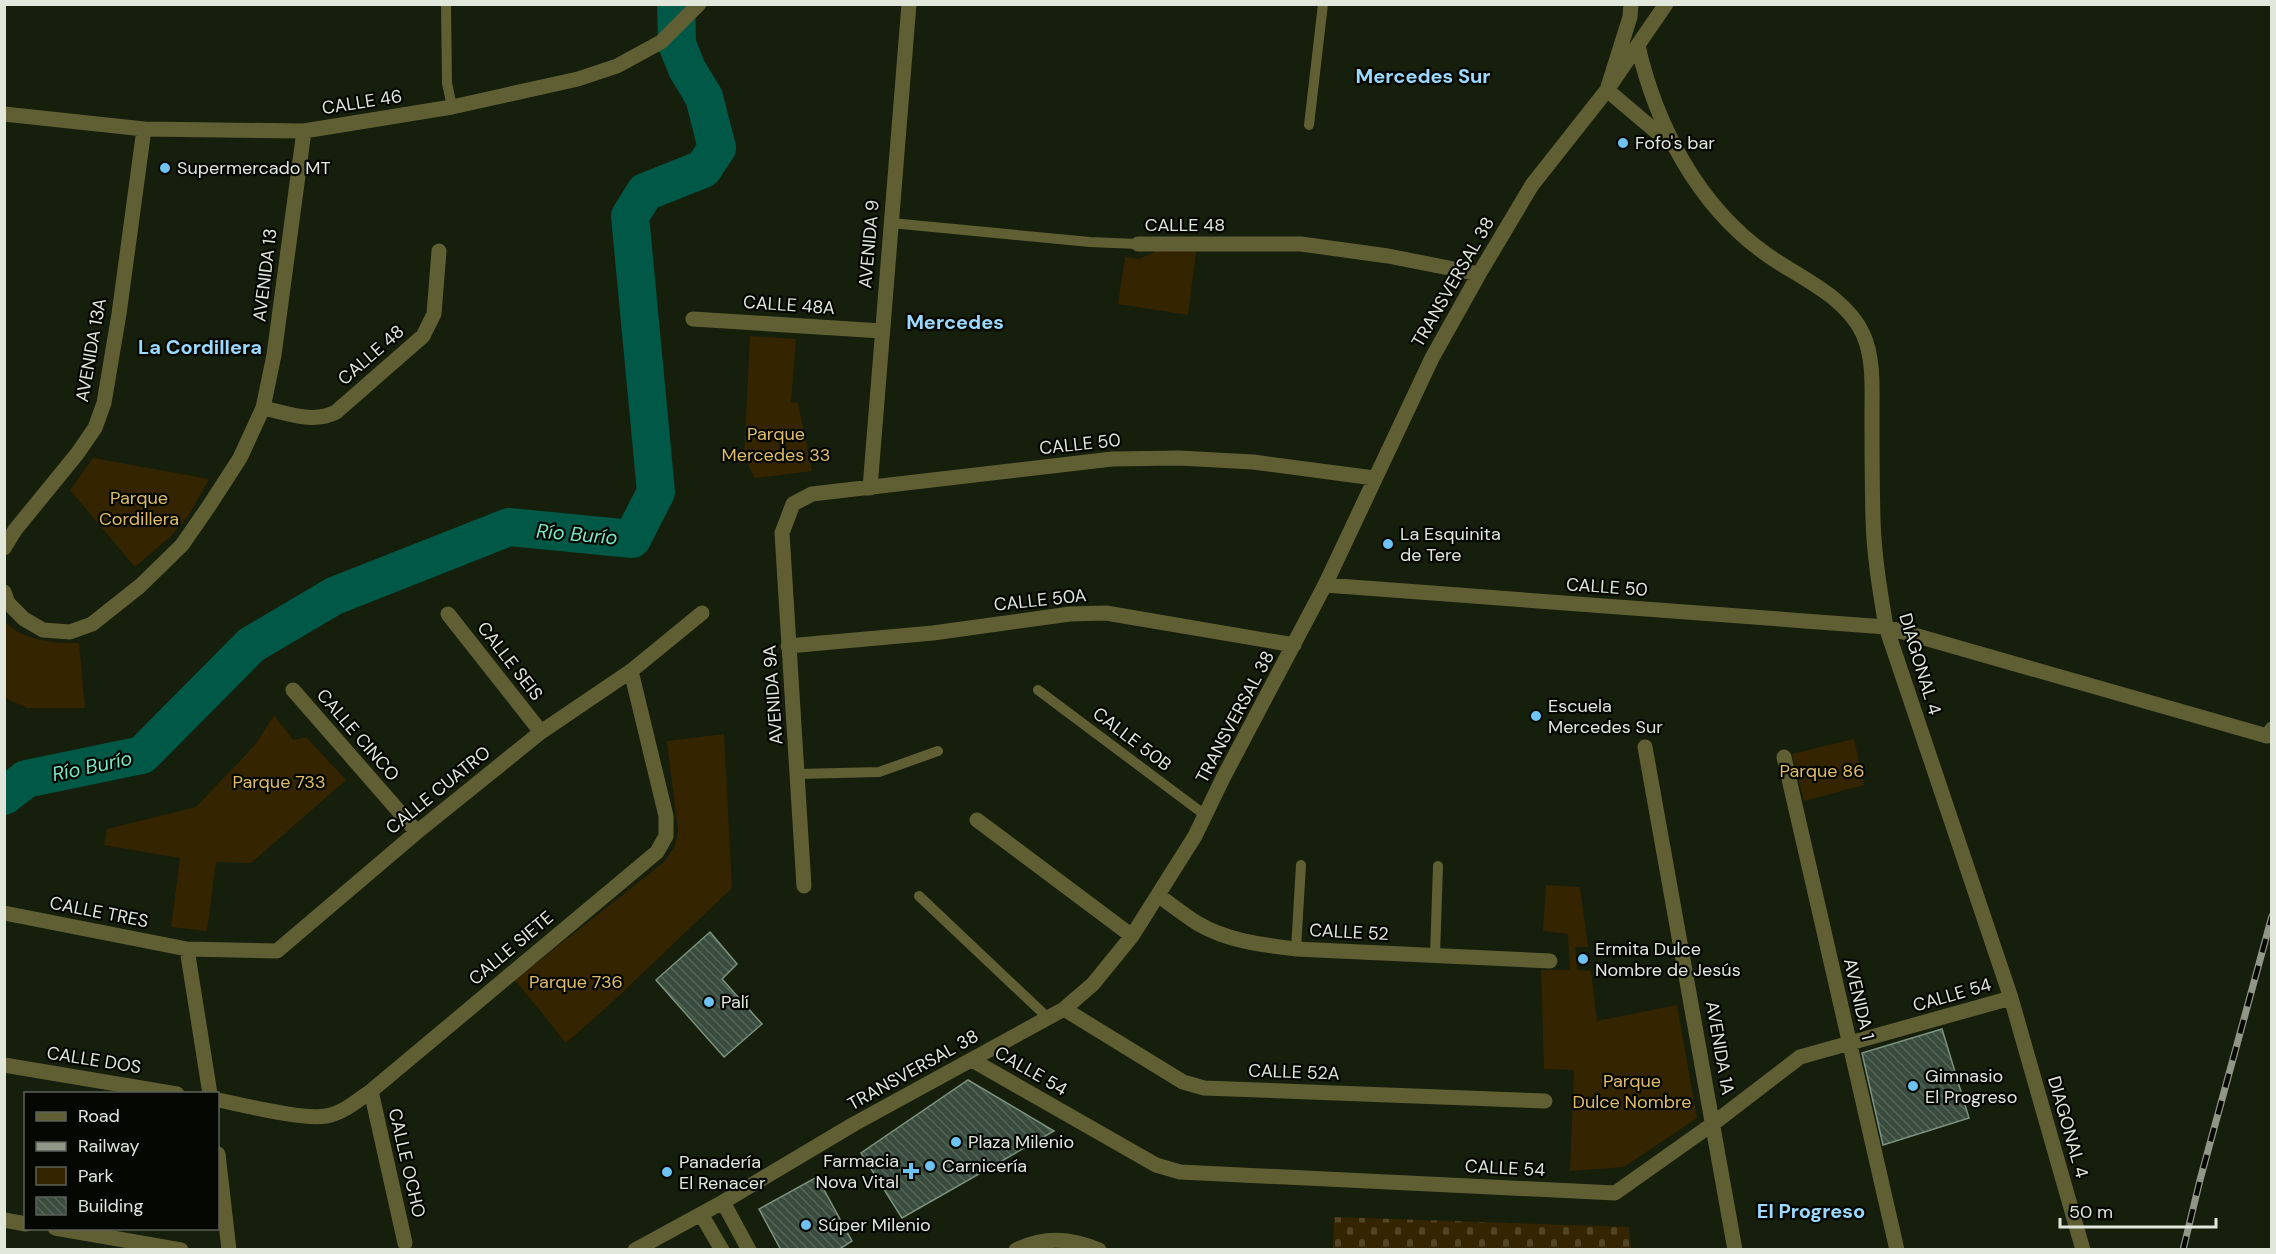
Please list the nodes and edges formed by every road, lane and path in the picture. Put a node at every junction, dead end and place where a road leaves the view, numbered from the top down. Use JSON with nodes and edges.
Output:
{"nodes":[{"id":1,"x":446,"y":4,"type":"edge"},
{"id":2,"x":699,"y":4,"type":"edge"},
{"id":3,"x":909,"y":4,"type":"edge"},
{"id":4,"x":1323,"y":4,"type":"edge"},
{"id":5,"x":1631,"y":4,"type":"edge"},
{"id":6,"x":1666,"y":4,"type":"edge"},
{"id":7,"x":1638,"y":46,"type":"junction"},
{"id":8,"x":1607,"y":90,"type":"junction"},
{"id":9,"x":453,"y":107,"type":"junction"},
{"id":10,"x":4,"y":114,"type":"edge"},
{"id":11,"x":1309,"y":124,"type":"dead end"},
{"id":12,"x":144,"y":129,"type":"junction"},
{"id":13,"x":304,"y":131,"type":"junction"},
{"id":14,"x":1676,"y":148,"type":"junction"},
{"id":15,"x":891,"y":223,"type":"junction"},
{"id":16,"x":1138,"y":244,"type":"joint"},
{"id":17,"x":439,"y":250,"type":"dead end"},
{"id":18,"x":1479,"y":274,"type":"junction"},
{"id":19,"x":693,"y":318,"type":"dead end"},
{"id":20,"x":882,"y":331,"type":"junction"},
{"id":21,"x":263,"y":408,"type":"junction"},
{"id":22,"x":1374,"y":478,"type":"junction"},
{"id":23,"x":870,"y":488,"type":"junction"},
{"id":24,"x":793,"y":504,"type":"joint"},
{"id":25,"x":4,"y":548,"type":"edge"},
{"id":26,"x":1325,"y":585,"type":"junction"},
{"id":27,"x":4,"y":592,"type":"edge"},
{"id":28,"x":702,"y":613,"type":"dead end"},
{"id":29,"x":448,"y":614,"type":"dead end"},
{"id":30,"x":1886,"y":627,"type":"junction"},
{"id":31,"x":1294,"y":645,"type":"junction"},
{"id":32,"x":788,"y":646,"type":"junction"},
{"id":33,"x":631,"y":671,"type":"junction"},
{"id":34,"x":293,"y":690,"type":"dead end"},
{"id":35,"x":1038,"y":690,"type":"dead end"},
{"id":36,"x":2271,"y":729,"type":"edge"},
{"id":37,"x":541,"y":732,"type":"junction"},
{"id":38,"x":1645,"y":747,"type":"dead end"},
{"id":39,"x":938,"y":751,"type":"dead end"},
{"id":40,"x":1784,"y":757,"type":"dead end"},
{"id":41,"x":798,"y":774,"type":"junction"},
{"id":42,"x":1205,"y":814,"type":"junction"},
{"id":43,"x":977,"y":820,"type":"dead end"},
{"id":44,"x":417,"y":832,"type":"junction"},
{"id":45,"x":1301,"y":865,"type":"dead end"},
{"id":46,"x":1438,"y":866,"type":"dead end"},
{"id":47,"x":804,"y":886,"type":"dead end"},
{"id":48,"x":919,"y":896,"type":"dead end"},
{"id":49,"x":1159,"y":896,"type":"junction"},
{"id":50,"x":4,"y":914,"type":"edge"},
{"id":51,"x":1132,"y":936,"type":"junction"},
{"id":52,"x":187,"y":948,"type":"junction"},
{"id":53,"x":1296,"y":949,"type":"junction"},
{"id":54,"x":1435,"y":955,"type":"junction"},
{"id":55,"x":1550,"y":961,"type":"dead end"},
{"id":56,"x":2011,"y":998,"type":"junction"},
{"id":57,"x":1064,"y":1009,"type":"junction"},
{"id":58,"x":1048,"y":1018,"type":"junction"},
{"id":59,"x":1850,"y":1044,"type":"junction"},
{"id":60,"x":972,"y":1060,"type":"junction"},
{"id":61,"x":4,"y":1065,"type":"edge"},
{"id":62,"x":371,"y":1091,"type":"junction"},
{"id":63,"x":165,"y":1092,"type":"edge"},
{"id":64,"x":210,"y":1092,"type":"edge"},
{"id":65,"x":219,"y":1100,"type":"edge"},
{"id":66,"x":1545,"y":1101,"type":"dead end"},
{"id":67,"x":1714,"y":1123,"type":"junction"},
{"id":68,"x":219,"y":1163,"type":"edge"},
{"id":69,"x":723,"y":1202,"type":"junction"},
{"id":70,"x":701,"y":1214,"type":"junction"},
{"id":71,"x":4,"y":1220,"type":"edge"},
{"id":72,"x":24,"y":1224,"type":"edge"},
{"id":73,"x":66,"y":1230,"type":"edge"},
{"id":74,"x":405,"y":1243,"type":"dead end"},
{"id":75,"x":181,"y":1250,"type":"edge"},
{"id":76,"x":229,"y":1250,"type":"edge"},
{"id":77,"x":635,"y":1250,"type":"edge"},
{"id":78,"x":722,"y":1250,"type":"edge"},
{"id":79,"x":749,"y":1250,"type":"edge"},
{"id":80,"x":1016,"y":1250,"type":"edge"},
{"id":81,"x":1099,"y":1250,"type":"edge"},
{"id":82,"x":1735,"y":1250,"type":"edge"},
{"id":83,"x":1897,"y":1250,"type":"edge"},
{"id":84,"x":2083,"y":1250,"type":"edge"}],
"edges":[{"from":1,"to":9,"type":"lane"},
{"from":2,"to":9,"type":"street","name":"CALLE 46"},
{"from":3,"to":15,"type":"street","name":"AVENIDA 9"},
{"from":4,"to":11,"type":"lane"},
{"from":5,"to":8,"type":"street"},
{"from":6,"to":7,"type":"street","name":"TRANSVERSAL 38"},
{"from":7,"to":8,"type":"street","name":"TRANSVERSAL 38"},
{"from":7,"to":14,"type":"street","name":"DIAGONAL 4"},
{"from":8,"to":14,"type":"street","name":"DIAGONAL 4"},
{"from":8,"to":18,"type":"street","name":"TRANSVERSAL 38"},
{"from":9,"to":13,"type":"street","name":"CALLE 46"},
{"from":10,"to":12,"type":"street","name":"CALLE 46"},
{"from":12,"to":13,"type":"street","name":"CALLE 46"},
{"from":12,"to":25,"type":"street","name":"AVENIDA 13A"},
{"from":13,"to":21,"type":"street","name":"AVENIDA 13"},
{"from":14,"to":30,"type":"street","name":"DIAGONAL 4"},
{"from":15,"to":16,"type":"lane","name":"CALLE 48"},
{"from":15,"to":20,"type":"street","name":"AVENIDA 9"},
{"from":16,"to":18,"type":"street","name":"CALLE 48"},
{"from":17,"to":21,"type":"street","name":"CALLE 48"},
{"from":18,"to":22,"type":"street","name":"TRANSVERSAL 38"},
{"from":19,"to":20,"type":"street","name":"CALLE 48A"},
{"from":20,"to":23,"type":"street","name":"AVENIDA 9"},
{"from":21,"to":27,"type":"street","name":"AVENIDA 13"},
{"from":22,"to":23,"type":"street","name":"CALLE 50"},
{"from":22,"to":26,"type":"street","name":"TRANSVERSAL 38"},
{"from":23,"to":24,"type":"street","name":"CALLE 50"},
{"from":24,"to":32,"type":"street","name":"AVENIDA 9A"},
{"from":26,"to":30,"type":"street","name":"CALLE 50"},
{"from":26,"to":31,"type":"street","name":"TRANSVERSAL 38"},
{"from":28,"to":33,"type":"street","name":"CALLE CUATRO"},
{"from":29,"to":37,"type":"street","name":"CALLE SEIS"},
{"from":30,"to":36,"type":"street","name":"CALLE 50"},
{"from":30,"to":56,"type":"street","name":"DIAGONAL 4"},
{"from":31,"to":32,"type":"street","name":"CALLE 50A"},
{"from":31,"to":42,"type":"street","name":"TRANSVERSAL 38"},
{"from":32,"to":41,"type":"street","name":"AVENIDA 9A"},
{"from":33,"to":37,"type":"street","name":"CALLE CUATRO"},
{"from":33,"to":62,"type":"street","name":"CALLE SIETE"},
{"from":34,"to":44,"type":"street","name":"CALLE CINCO"},
{"from":35,"to":42,"type":"lane","name":"CALLE 50B"},
{"from":37,"to":44,"type":"street","name":"CALLE CUATRO"},
{"from":38,"to":67,"type":"street","name":"AVENIDA 1A"},
{"from":39,"to":41,"type":"lane"},
{"from":40,"to":59,"type":"street","name":"AVENIDA 1"},
{"from":41,"to":47,"type":"street","name":"AVENIDA 9A"},
{"from":42,"to":49,"type":"street","name":"TRANSVERSAL 38"},
{"from":43,"to":51,"type":"street"},
{"from":44,"to":52,"type":"street","name":"CALLE CUATRO"},
{"from":45,"to":53,"type":"lane"},
{"from":46,"to":54,"type":"lane"},
{"from":48,"to":58,"type":"lane"},
{"from":49,"to":51,"type":"street","name":"TRANSVERSAL 38"},
{"from":49,"to":53,"type":"street","name":"CALLE 52"},
{"from":50,"to":52,"type":"street","name":"CALLE TRES"},
{"from":51,"to":57,"type":"street","name":"TRANSVERSAL 38"},
{"from":52,"to":64,"type":"street"},
{"from":53,"to":54,"type":"street","name":"CALLE 52"},
{"from":54,"to":55,"type":"street","name":"CALLE 52"},
{"from":56,"to":59,"type":"street","name":"CALLE 54"},
{"from":56,"to":84,"type":"street","name":"DIAGONAL 4"},
{"from":57,"to":58,"type":"street","name":"TRANSVERSAL 38"},
{"from":57,"to":66,"type":"street","name":"CALLE 52A"},
{"from":58,"to":60,"type":"street","name":"TRANSVERSAL 38"},
{"from":59,"to":67,"type":"street","name":"CALLE 54"},
{"from":59,"to":83,"type":"street","name":"AVENIDA 1"},
{"from":60,"to":67,"type":"street","name":"CALLE 54"},
{"from":60,"to":69,"type":"street","name":"TRANSVERSAL 38"},
{"from":61,"to":63,"type":"street","name":"CALLE DOS"},
{"from":62,"to":65,"type":"street","name":"CALLE SIETE"},
{"from":62,"to":74,"type":"street","name":"CALLE OCHO"},
{"from":67,"to":82,"type":"street","name":"AVENIDA 1A"},
{"from":68,"to":76,"type":"street"},
{"from":69,"to":70,"type":"street","name":"TRANSVERSAL 38"},
{"from":69,"to":79,"type":"street"},
{"from":70,"to":77,"type":"street","name":"TRANSVERSAL 38"},
{"from":70,"to":78,"type":"street"},
{"from":71,"to":72,"type":"street"},
{"from":73,"to":75,"type":"street"},
{"from":80,"to":81,"type":"street"}]}
